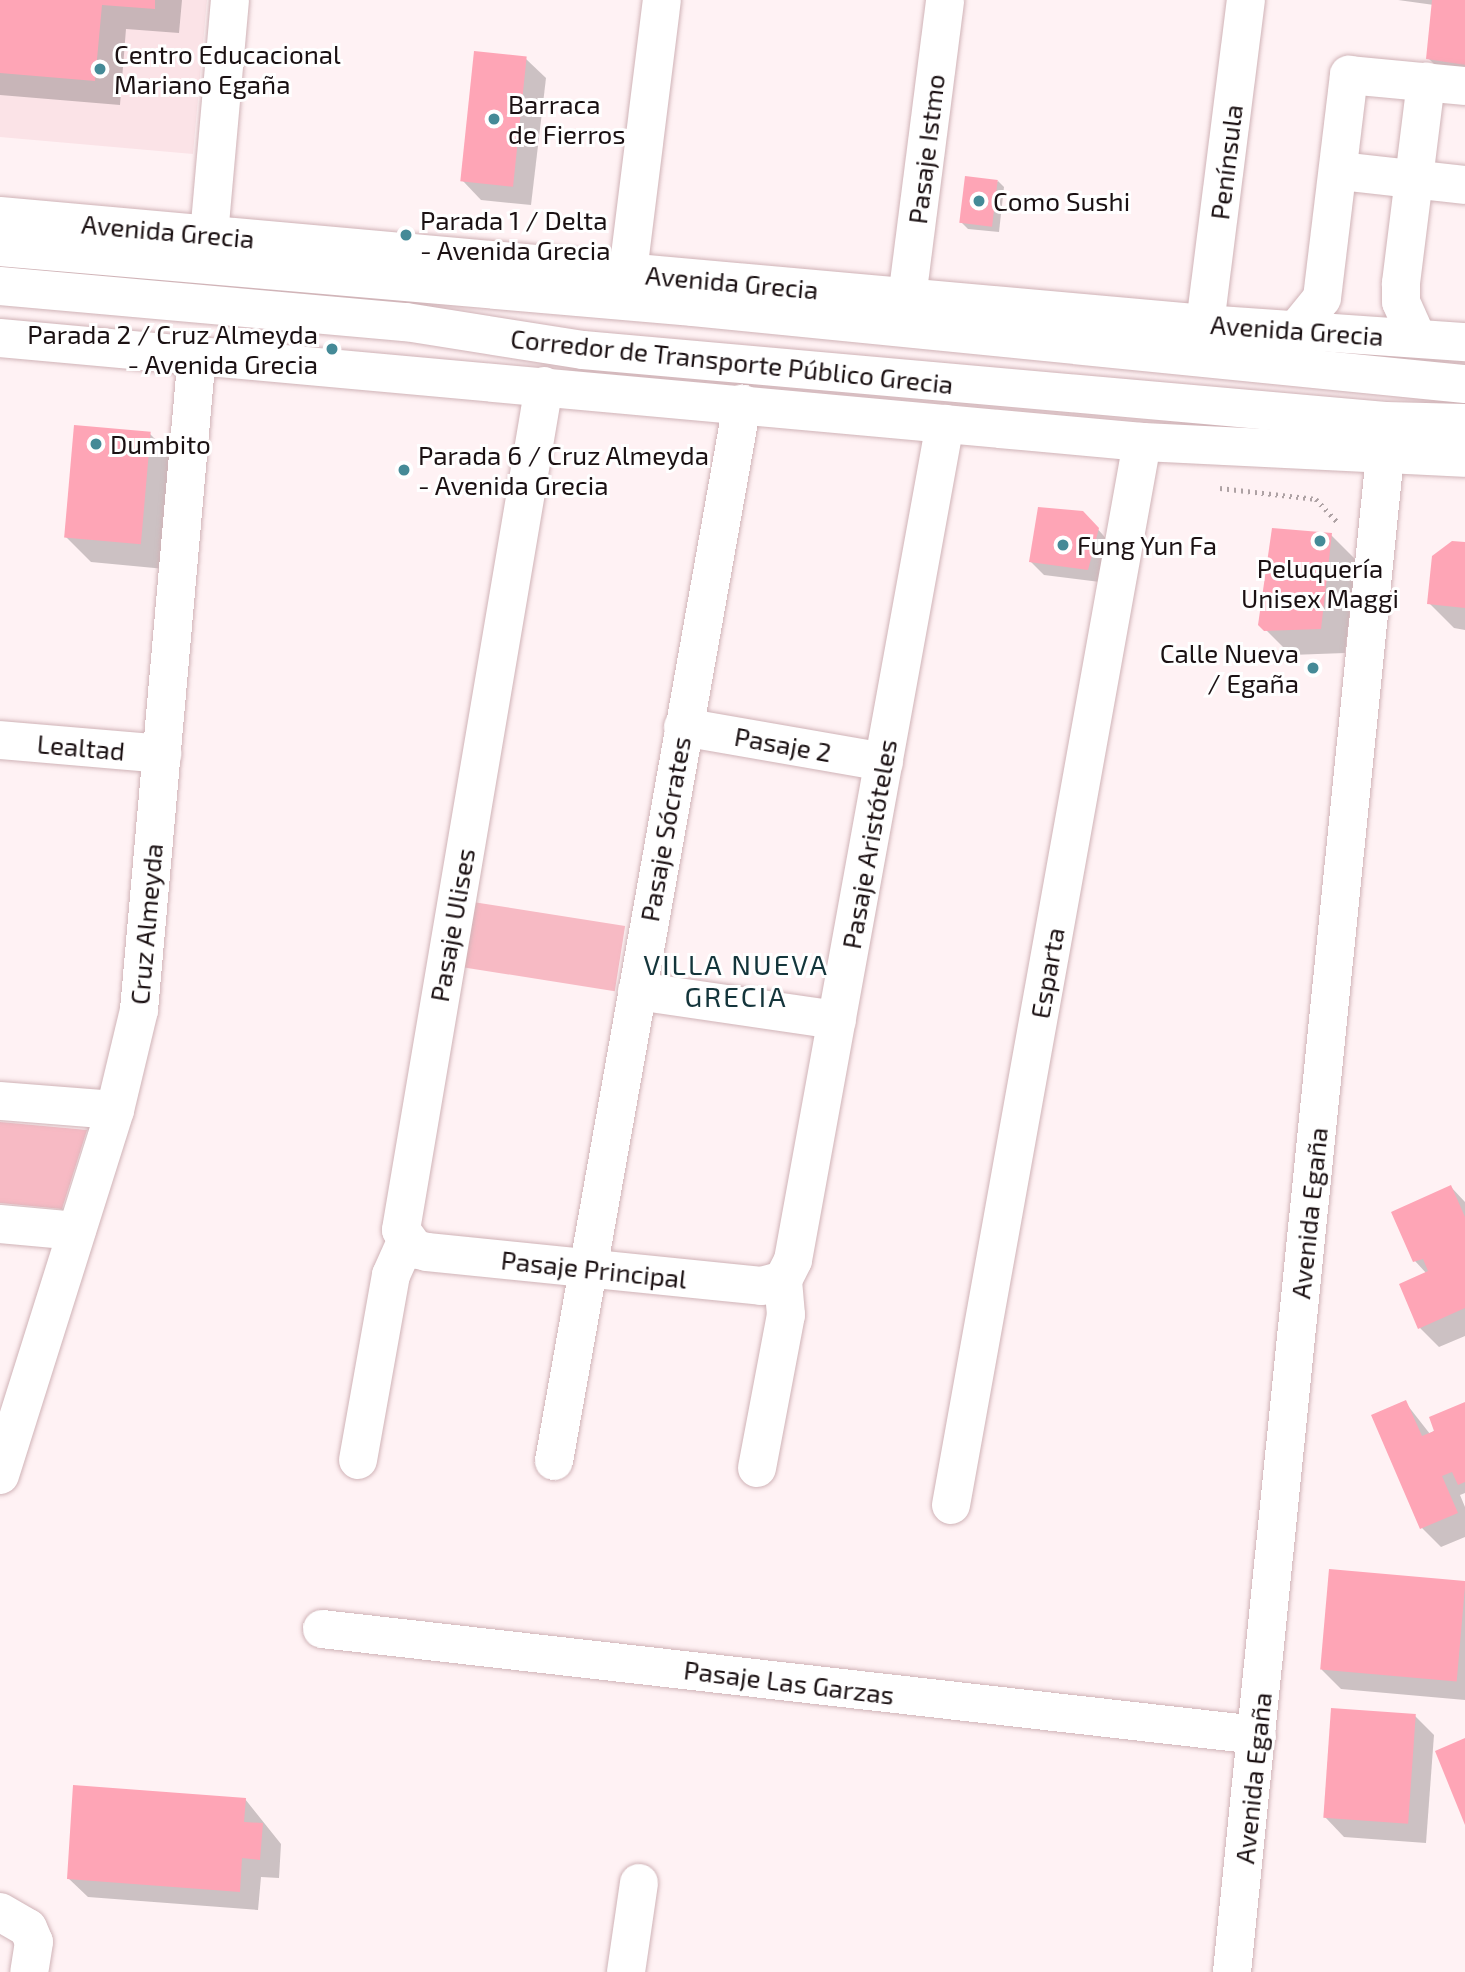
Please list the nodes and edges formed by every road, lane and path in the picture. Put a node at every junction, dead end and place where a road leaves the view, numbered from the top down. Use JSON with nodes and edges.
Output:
{"nodes":[{"id":1,"x":230,"y":0,"type":"edge"},
{"id":2,"x":662,"y":0,"type":"edge"},
{"id":3,"x":945,"y":0,"type":"edge"},
{"id":4,"x":1246,"y":0,"type":"edge"},
{"id":5,"x":1426,"y":82,"type":"junction"},
{"id":6,"x":1465,"y":86,"type":"edge"},
{"id":7,"x":1340,"y":171,"type":"junction"},
{"id":8,"x":1415,"y":179,"type":"junction"},
{"id":9,"x":1465,"y":185,"type":"edge"},
{"id":10,"x":0,"y":216,"type":"edge"},
{"id":11,"x":209,"y":235,"type":"junction"},
{"id":12,"x":0,"y":247,"type":"edge"},
{"id":13,"x":628,"y":272,"type":"junction"},
{"id":14,"x":0,"y":286,"type":"edge"},
{"id":15,"x":906,"y":298,"type":"junction"},
{"id":16,"x":1205,"y":324,"type":"junction"},
{"id":17,"x":1296,"y":330,"type":"junction"},
{"id":18,"x":0,"y":338,"type":"edge"},
{"id":19,"x":1417,"y":338,"type":"junction"},
{"id":20,"x":1465,"y":342,"type":"edge"},
{"id":21,"x":197,"y":355,"type":"junction"},
{"id":22,"x":1465,"y":384,"type":"edge"},
{"id":23,"x":544,"y":386,"type":"junction"},
{"id":24,"x":741,"y":404,"type":"junction"},
{"id":25,"x":1465,"y":423,"type":"edge"},
{"id":26,"x":945,"y":424,"type":"junction"},
{"id":27,"x":1142,"y":442,"type":"junction"},
{"id":28,"x":1385,"y":455,"type":"junction"},
{"id":29,"x":1465,"y":458,"type":"edge"},
{"id":30,"x":683,"y":727,"type":"junction"},
{"id":31,"x":0,"y":740,"type":"edge"},
{"id":32,"x":162,"y":754,"type":"junction"},
{"id":33,"x":884,"y":762,"type":"junction"},
{"id":34,"x":636,"y":991,"type":"junction"},
{"id":35,"x":837,"y":1020,"type":"junction"},
{"id":36,"x":0,"y":1101,"type":"edge"},
{"id":37,"x":115,"y":1110,"type":"junction"},
{"id":38,"x":0,"y":1224,"type":"edge"},
{"id":39,"x":77,"y":1231,"type":"junction"},
{"id":40,"x":406,"y":1241,"type":"junction"},
{"id":41,"x":588,"y":1268,"type":"junction"},
{"id":42,"x":783,"y":1280,"type":"junction"},
{"id":43,"x":358,"y":1460,"type":"dead end"},
{"id":44,"x":554,"y":1461,"type":"dead end"},
{"id":45,"x":757,"y":1468,"type":"dead end"},
{"id":46,"x":0,"y":1475,"type":"edge"},
{"id":47,"x":951,"y":1505,"type":"dead end"},
{"id":48,"x":321,"y":1629,"type":"dead end"},
{"id":49,"x":1257,"y":1735,"type":"junction"},
{"id":50,"x":639,"y":1883,"type":"dead end"},
{"id":51,"x":0,"y":1912,"type":"edge"},
{"id":52,"x":29,"y":1972,"type":"edge"},
{"id":53,"x":626,"y":1972,"type":"edge"},
{"id":54,"x":1232,"y":1972,"type":"edge"}],
"edges":[{"from":1,"to":11,"type":"street"},
{"from":2,"to":13,"type":"street"},
{"from":3,"to":15,"type":"street","name":"Pasaje Istmo"},
{"from":4,"to":16,"type":"street","name":"Península"},
{"from":5,"to":6,"type":"street"},
{"from":5,"to":7,"type":"street"},
{"from":5,"to":8,"type":"street"},
{"from":7,"to":8,"type":"street"},
{"from":7,"to":17,"type":"street"},
{"from":8,"to":9,"type":"street"},
{"from":8,"to":19,"type":"street"},
{"from":10,"to":11,"type":"street","name":"Avenida Grecia"},
{"from":11,"to":13,"type":"street","name":"Avenida Grecia"},
{"from":12,"to":22,"type":"street","name":"Corredor de Transporte Público Grecia"},
{"from":13,"to":15,"type":"street","name":"Avenida Grecia"},
{"from":14,"to":25,"type":"street","name":"Corredor de Transporte Público Grecia"},
{"from":15,"to":16,"type":"street","name":"Avenida Grecia"},
{"from":16,"to":17,"type":"street","name":"Avenida Grecia"},
{"from":17,"to":19,"type":"street","name":"Avenida Grecia"},
{"from":18,"to":21,"type":"street"},
{"from":19,"to":20,"type":"street","name":"Avenida Grecia"},
{"from":21,"to":23,"type":"street"},
{"from":21,"to":32,"type":"street","name":"Cruz Almeyda"},
{"from":23,"to":24,"type":"street"},
{"from":23,"to":40,"type":"street","name":"Pasaje Ulises"},
{"from":24,"to":26,"type":"street"},
{"from":24,"to":30,"type":"street","name":"Pasaje Sócrates"},
{"from":26,"to":27,"type":"street"},
{"from":26,"to":33,"type":"street","name":"Pasaje Aristóteles"},
{"from":27,"to":28,"type":"street"},
{"from":27,"to":47,"type":"street","name":"Esparta"},
{"from":28,"to":29,"type":"street"},
{"from":28,"to":49,"type":"street","name":"Avenida Egaña"},
{"from":30,"to":33,"type":"street","name":"Pasaje 2"},
{"from":30,"to":34,"type":"street","name":"Pasaje Sócrates"},
{"from":31,"to":32,"type":"street","name":"Lealtad"},
{"from":32,"to":37,"type":"street","name":"Cruz Almeyda"},
{"from":33,"to":35,"type":"street","name":"Pasaje Aristóteles"},
{"from":34,"to":35,"type":"street"},
{"from":34,"to":41,"type":"street","name":"Pasaje Sócrates"},
{"from":35,"to":42,"type":"street","name":"Pasaje Aristóteles"},
{"from":36,"to":37,"type":"street"},
{"from":37,"to":39,"type":"street","name":"Cruz Almeyda"},
{"from":38,"to":39,"type":"street"},
{"from":39,"to":46,"type":"street","name":"Cruz Almeyda"},
{"from":40,"to":41,"type":"street","name":"Pasaje Principal"},
{"from":40,"to":43,"type":"street","name":"Pasaje Ulises"},
{"from":41,"to":42,"type":"street","name":"Pasaje Principal"},
{"from":41,"to":44,"type":"street","name":"Pasaje Sócrates"},
{"from":42,"to":45,"type":"street","name":"Pasaje Aristóteles"},
{"from":48,"to":49,"type":"street","name":"Pasaje Las Garzas"},
{"from":49,"to":54,"type":"street","name":"Avenida Egaña"},
{"from":50,"to":53,"type":"street"},
{"from":51,"to":52,"type":"street"}]}
